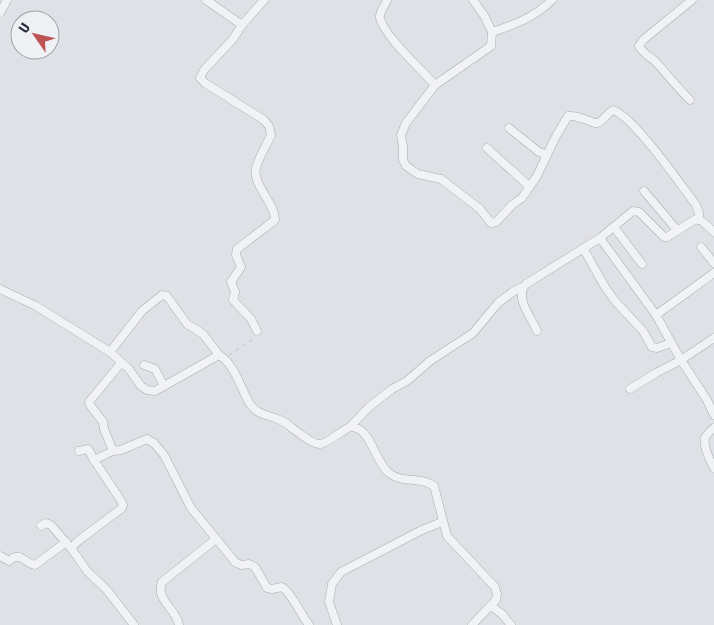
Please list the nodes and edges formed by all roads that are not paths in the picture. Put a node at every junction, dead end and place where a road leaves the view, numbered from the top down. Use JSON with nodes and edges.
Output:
{"nodes":[{"id":1,"x":7,"y":0,"type":"edge"},
{"id":2,"x":206,"y":0,"type":"edge"},
{"id":3,"x":264,"y":0,"type":"edge"},
{"id":4,"x":387,"y":0,"type":"edge"},
{"id":5,"x":473,"y":0,"type":"edge"},
{"id":6,"x":552,"y":0,"type":"edge"},
{"id":7,"x":692,"y":0,"type":"edge"},
{"id":8,"x":0,"y":14,"type":"edge"},
{"id":9,"x":242,"y":24,"type":"junction"},
{"id":10,"x":492,"y":32,"type":"junction"},
{"id":11,"x":435,"y":85,"type":"junction"},
{"id":12,"x":690,"y":100,"type":"dead end"},
{"id":13,"x":509,"y":128,"type":"dead end"},
{"id":14,"x":487,"y":148,"type":"dead end"},
{"id":15,"x":547,"y":155,"type":"junction"},
{"id":16,"x":529,"y":186,"type":"junction"},
{"id":17,"x":644,"y":191,"type":"dead end"},
{"id":18,"x":699,"y":220,"type":"junction"},
{"id":19,"x":614,"y":227,"type":"junction"},
{"id":20,"x":677,"y":230,"type":"junction"},
{"id":21,"x":714,"y":232,"type":"edge"},
{"id":22,"x":600,"y":238,"type":"junction"},
{"id":23,"x":701,"y":246,"type":"dead end"},
{"id":24,"x":584,"y":248,"type":"junction"},
{"id":25,"x":714,"y":263,"type":"edge"},
{"id":26,"x":642,"y":264,"type":"dead end"},
{"id":27,"x":714,"y":273,"type":"edge"},
{"id":28,"x":523,"y":288,"type":"junction"},
{"id":29,"x":0,"y":290,"type":"edge"},
{"id":30,"x":656,"y":315,"type":"junction"},
{"id":31,"x":258,"y":331,"type":"road end"},
{"id":32,"x":538,"y":331,"type":"dead end"},
{"id":33,"x":714,"y":338,"type":"edge"},
{"id":34,"x":671,"y":343,"type":"junction"},
{"id":35,"x":110,"y":352,"type":"junction"},
{"id":36,"x":222,"y":356,"type":"junction"},
{"id":37,"x":681,"y":360,"type":"junction"},
{"id":38,"x":121,"y":363,"type":"junction"},
{"id":39,"x":144,"y":365,"type":"dead end"},
{"id":40,"x":164,"y":386,"type":"junction"},
{"id":41,"x":630,"y":389,"type":"dead end"},
{"id":42,"x":714,"y":415,"type":"edge"},
{"id":43,"x":350,"y":427,"type":"junction"},
{"id":44,"x":714,"y":428,"type":"edge"},
{"id":45,"x":79,"y":451,"type":"dead end"},
{"id":46,"x":113,"y":451,"type":"junction"},
{"id":47,"x":94,"y":460,"type":"junction"},
{"id":48,"x":714,"y":468,"type":"edge"},
{"id":49,"x":442,"y":522,"type":"junction"},
{"id":50,"x":41,"y":526,"type":"dead end"},
{"id":51,"x":216,"y":539,"type":"junction"},
{"id":52,"x":69,"y":545,"type":"junction"},
{"id":53,"x":0,"y":556,"type":"edge"},
{"id":54,"x":491,"y":606,"type":"junction"},
{"id":55,"x":134,"y":625,"type":"edge"},
{"id":56,"x":179,"y":625,"type":"edge"},
{"id":57,"x":309,"y":625,"type":"edge"},
{"id":58,"x":337,"y":625,"type":"edge"},
{"id":59,"x":472,"y":625,"type":"edge"},
{"id":60,"x":511,"y":625,"type":"edge"}],
"edges":[{"from":1,"to":8,"type":"street"},
{"from":2,"to":9,"type":"street"},
{"from":3,"to":9,"type":"street"},
{"from":4,"to":11,"type":"street"},
{"from":5,"to":10,"type":"street"},
{"from":6,"to":10,"type":"street"},
{"from":7,"to":12,"type":"street"},
{"from":9,"to":31,"type":"street"},
{"from":10,"to":11,"type":"street"},
{"from":11,"to":16,"type":"street"},
{"from":13,"to":15,"type":"street"},
{"from":14,"to":16,"type":"street"},
{"from":15,"to":16,"type":"street"},
{"from":15,"to":18,"type":"street"},
{"from":17,"to":20,"type":"street"},
{"from":18,"to":20,"type":"street"},
{"from":18,"to":21,"type":"street"},
{"from":19,"to":20,"type":"street"},
{"from":19,"to":22,"type":"street"},
{"from":19,"to":26,"type":"street"},
{"from":22,"to":24,"type":"street"},
{"from":22,"to":30,"type":"street"},
{"from":23,"to":25,"type":"street"},
{"from":24,"to":28,"type":"street"},
{"from":24,"to":34,"type":"street"},
{"from":27,"to":30,"type":"street"},
{"from":28,"to":32,"type":"street"},
{"from":28,"to":43,"type":"street"},
{"from":29,"to":35,"type":"street"},
{"from":30,"to":34,"type":"street"},
{"from":33,"to":37,"type":"street"},
{"from":34,"to":37,"type":"street"},
{"from":35,"to":36,"type":"street"},
{"from":35,"to":38,"type":"street"},
{"from":36,"to":40,"type":"street"},
{"from":36,"to":43,"type":"street"},
{"from":37,"to":41,"type":"street"},
{"from":37,"to":42,"type":"street"},
{"from":38,"to":40,"type":"street"},
{"from":38,"to":46,"type":"street"},
{"from":39,"to":40,"type":"street"},
{"from":43,"to":49,"type":"street"},
{"from":44,"to":48,"type":"street"},
{"from":45,"to":47,"type":"street"},
{"from":46,"to":47,"type":"street"},
{"from":46,"to":51,"type":"street"},
{"from":47,"to":52,"type":"street"},
{"from":49,"to":54,"type":"street"},
{"from":49,"to":58,"type":"street"},
{"from":50,"to":52,"type":"street"},
{"from":51,"to":56,"type":"street"},
{"from":51,"to":57,"type":"street"},
{"from":52,"to":53,"type":"street"},
{"from":52,"to":55,"type":"street"},
{"from":54,"to":59,"type":"street"},
{"from":54,"to":60,"type":"street"}]}
